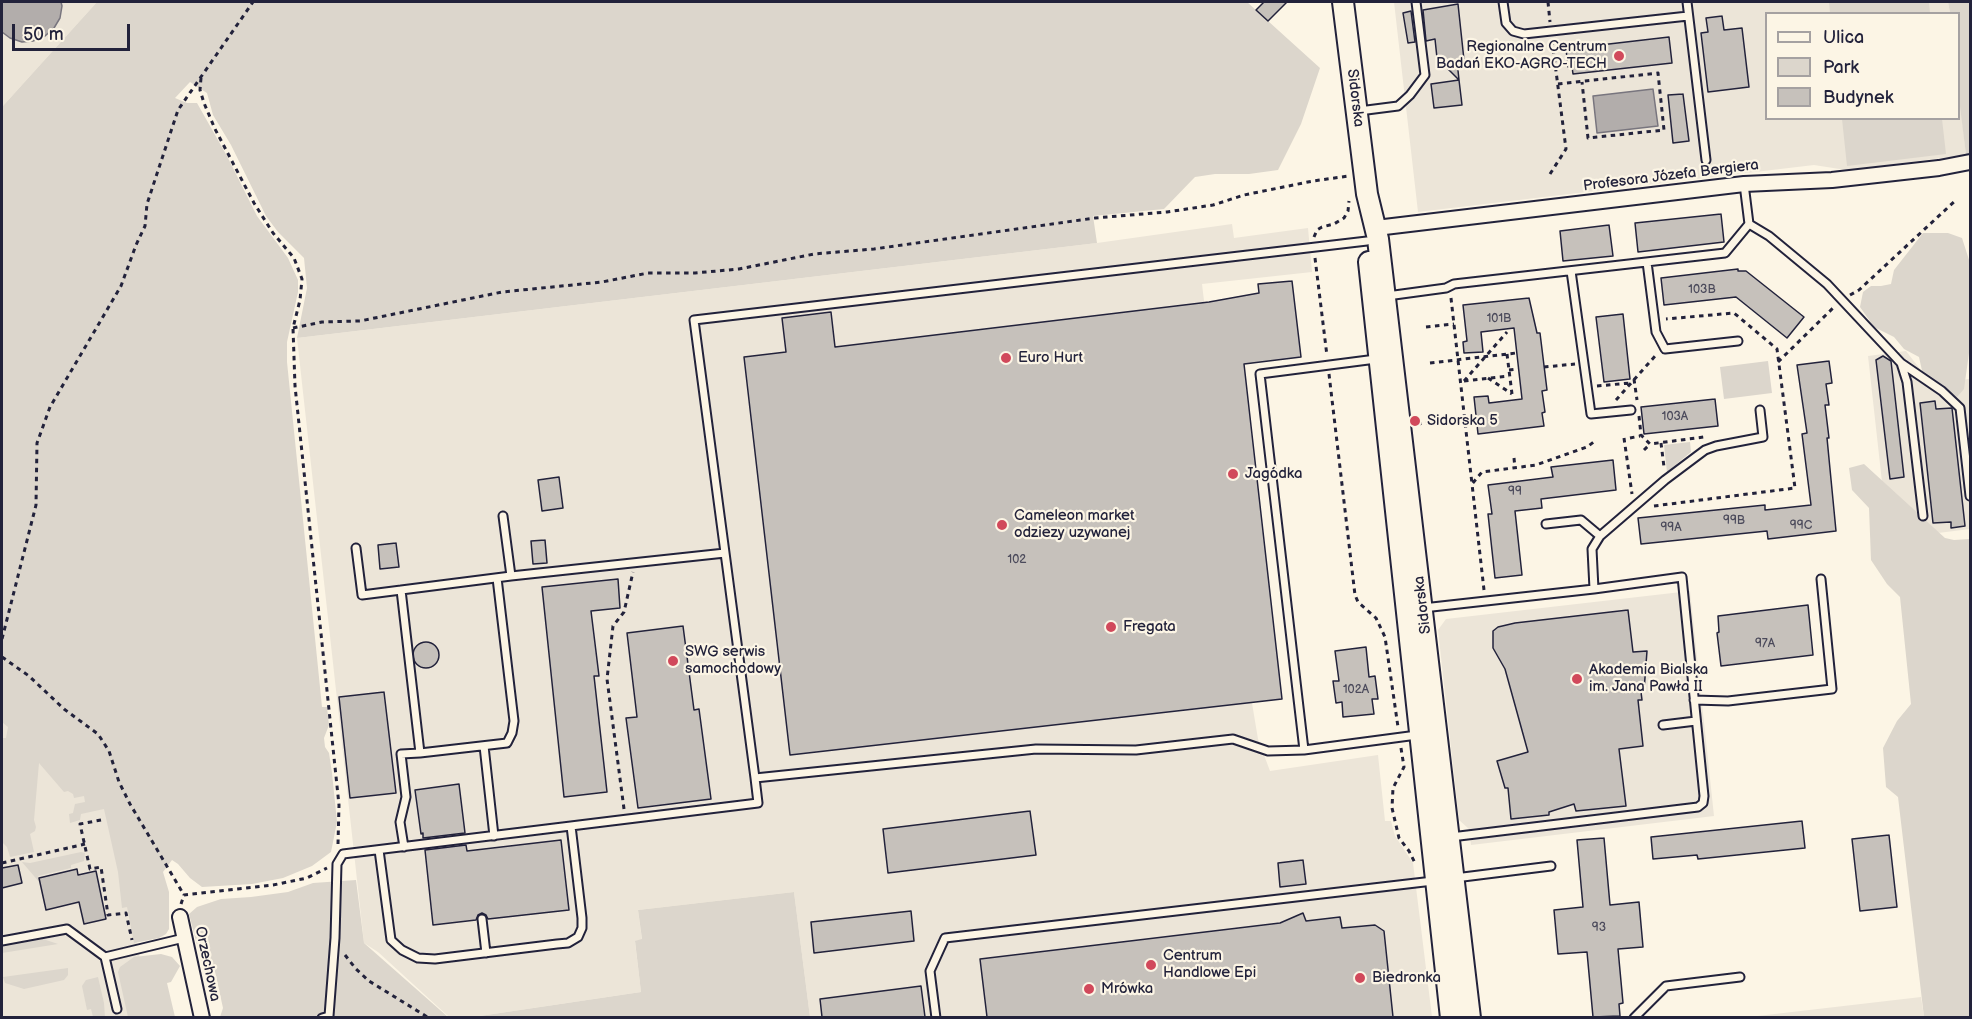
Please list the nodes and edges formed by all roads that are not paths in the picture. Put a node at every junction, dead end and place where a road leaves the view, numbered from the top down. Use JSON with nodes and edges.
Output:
{"nodes":[{"id":1,"x":1343,"y":2,"type":"edge"},
{"id":2,"x":1416,"y":2,"type":"edge"},
{"id":3,"x":1503,"y":2,"type":"edge"},
{"id":4,"x":1687,"y":2,"type":"edge"},
{"id":5,"x":1688,"y":16,"type":"junction"},
{"id":6,"x":1357,"y":112,"type":"junction"},
{"id":7,"x":1706,"y":160,"type":"dead end"},
{"id":8,"x":1971,"y":162,"type":"edge"},
{"id":9,"x":1744,"y":184,"type":"junction"},
{"id":10,"x":1749,"y":224,"type":"junction"},
{"id":11,"x":1372,"y":234,"type":"junction"},
{"id":12,"x":1647,"y":262,"type":"junction"},
{"id":13,"x":1571,"y":271,"type":"junction"},
{"id":14,"x":1378,"y":297,"type":"junction"},
{"id":15,"x":1738,"y":341,"type":"dead end"},
{"id":16,"x":1386,"y":358,"type":"junction"},
{"id":17,"x":1901,"y":363,"type":"junction"},
{"id":18,"x":1760,"y":410,"type":"dead end"},
{"id":19,"x":1635,"y":411,"type":"road end"},
{"id":20,"x":1971,"y":496,"type":"edge"},
{"id":21,"x":503,"y":516,"type":"dead end"},
{"id":22,"x":1923,"y":516,"type":"dead end"},
{"id":23,"x":1546,"y":524,"type":"dead end"},
{"id":24,"x":1600,"y":536,"type":"junction"},
{"id":25,"x":356,"y":548,"type":"dead end"},
{"id":26,"x":725,"y":553,"type":"junction"},
{"id":27,"x":511,"y":576,"type":"junction"},
{"id":28,"x":497,"y":578,"type":"junction"},
{"id":29,"x":1821,"y":579,"type":"dead end"},
{"id":30,"x":1594,"y":589,"type":"junction"},
{"id":31,"x":401,"y":590,"type":"junction"},
{"id":32,"x":1415,"y":609,"type":"junction"},
{"id":33,"x":1694,"y":700,"type":"junction"},
{"id":34,"x":1696,"y":721,"type":"junction"},
{"id":35,"x":1663,"y":725,"type":"dead end"},
{"id":36,"x":1429,"y":733,"type":"junction"},
{"id":37,"x":484,"y":746,"type":"junction"},
{"id":38,"x":1305,"y":750,"type":"junction"},
{"id":39,"x":420,"y":753,"type":"junction"},
{"id":40,"x":755,"y":778,"type":"junction"},
{"id":41,"x":571,"y":826,"type":"junction"},
{"id":42,"x":494,"y":836,"type":"junction"},
{"id":43,"x":473,"y":838,"type":"junction"},
{"id":44,"x":1441,"y":838,"type":"junction"},
{"id":45,"x":404,"y":847,"type":"junction"},
{"id":46,"x":474,"y":848,"type":"dead end"},
{"id":47,"x":379,"y":850,"type":"junction"},
{"id":48,"x":1551,"y":866,"type":"dead end"},
{"id":49,"x":1437,"y":878,"type":"junction"},
{"id":50,"x":180,"y":917,"type":"road end"},
{"id":51,"x":482,"y":919,"type":"dead end"},
{"id":52,"x":184,"y":938,"type":"junction"},
{"id":53,"x":2,"y":941,"type":"edge"},
{"id":54,"x":486,"y":953,"type":"junction"},
{"id":55,"x":105,"y":957,"type":"junction"},
{"id":56,"x":1740,"y":977,"type":"dead end"},
{"id":57,"x":117,"y":1009,"type":"dead end"},
{"id":58,"x":202,"y":1017,"type":"edge"},
{"id":59,"x":321,"y":1017,"type":"edge"},
{"id":60,"x":936,"y":1017,"type":"edge"},
{"id":61,"x":1451,"y":1017,"type":"edge"},
{"id":62,"x":1470,"y":1017,"type":"edge"},
{"id":63,"x":1634,"y":1017,"type":"edge"}],
"edges":[{"from":1,"to":6,"type":"street","name":"Sidorska"},
{"from":2,"to":6,"type":"lane"},
{"from":3,"to":5,"type":"lane"},
{"from":4,"to":5,"type":"lane"},
{"from":5,"to":7,"type":"lane"},
{"from":6,"to":11,"type":"street","name":"Sidorska"},
{"from":8,"to":9,"type":"street","name":"Profesora Józefa Bergiera"},
{"from":9,"to":10,"type":"lane"},
{"from":9,"to":11,"type":"street","name":"Profesora Józefa Bergiera"},
{"from":10,"to":12,"type":"lane"},
{"from":10,"to":17,"type":"lane"},
{"from":11,"to":14,"type":"street","name":"Sidorska"},
{"from":11,"to":26,"type":"lane"},
{"from":12,"to":13,"type":"lane"},
{"from":12,"to":15,"type":"lane"},
{"from":13,"to":14,"type":"lane"},
{"from":13,"to":19,"type":"lane"},
{"from":14,"to":16,"type":"street","name":"Sidorska"},
{"from":16,"to":32,"type":"street","name":"Sidorska"},
{"from":16,"to":38,"type":"lane"},
{"from":17,"to":20,"type":"lane"},
{"from":17,"to":22,"type":"lane"},
{"from":18,"to":24,"type":"lane"},
{"from":21,"to":27,"type":"lane"},
{"from":23,"to":24,"type":"lane"},
{"from":24,"to":30,"type":"lane"},
{"from":25,"to":31,"type":"lane"},
{"from":26,"to":27,"type":"lane"},
{"from":26,"to":40,"type":"lane"},
{"from":27,"to":28,"type":"lane"},
{"from":28,"to":31,"type":"lane"},
{"from":28,"to":37,"type":"lane"},
{"from":29,"to":33,"type":"lane"},
{"from":30,"to":32,"type":"lane"},
{"from":30,"to":33,"type":"lane"},
{"from":31,"to":39,"type":"lane"},
{"from":32,"to":36,"type":"street","name":"Sidorska"},
{"from":33,"to":34,"type":"lane"},
{"from":34,"to":35,"type":"lane"},
{"from":34,"to":44,"type":"lane"},
{"from":36,"to":38,"type":"lane"},
{"from":36,"to":44,"type":"street","name":"Sidorska"},
{"from":37,"to":39,"type":"lane"},
{"from":37,"to":42,"type":"lane"},
{"from":38,"to":40,"type":"lane"},
{"from":39,"to":45,"type":"lane"},
{"from":40,"to":41,"type":"lane"},
{"from":41,"to":42,"type":"lane"},
{"from":41,"to":54,"type":"lane"},
{"from":42,"to":43,"type":"lane"},
{"from":43,"to":45,"type":"lane"},
{"from":43,"to":46,"type":"lane"},
{"from":44,"to":49,"type":"street","name":"Sidorska"},
{"from":45,"to":47,"type":"lane"},
{"from":47,"to":54,"type":"lane"},
{"from":47,"to":59,"type":"lane"},
{"from":48,"to":49,"type":"lane"},
{"from":49,"to":60,"type":"lane"},
{"from":49,"to":61,"type":"street","name":"Sidorska"},
{"from":49,"to":62,"type":"street","name":"Sidorska"},
{"from":50,"to":52,"type":"street","name":"Orzechowa"},
{"from":51,"to":54,"type":"lane"},
{"from":52,"to":55,"type":"lane"},
{"from":52,"to":58,"type":"street","name":"Orzechowa"},
{"from":53,"to":55,"type":"lane"},
{"from":55,"to":57,"type":"lane"},
{"from":56,"to":63,"type":"lane"}]}
